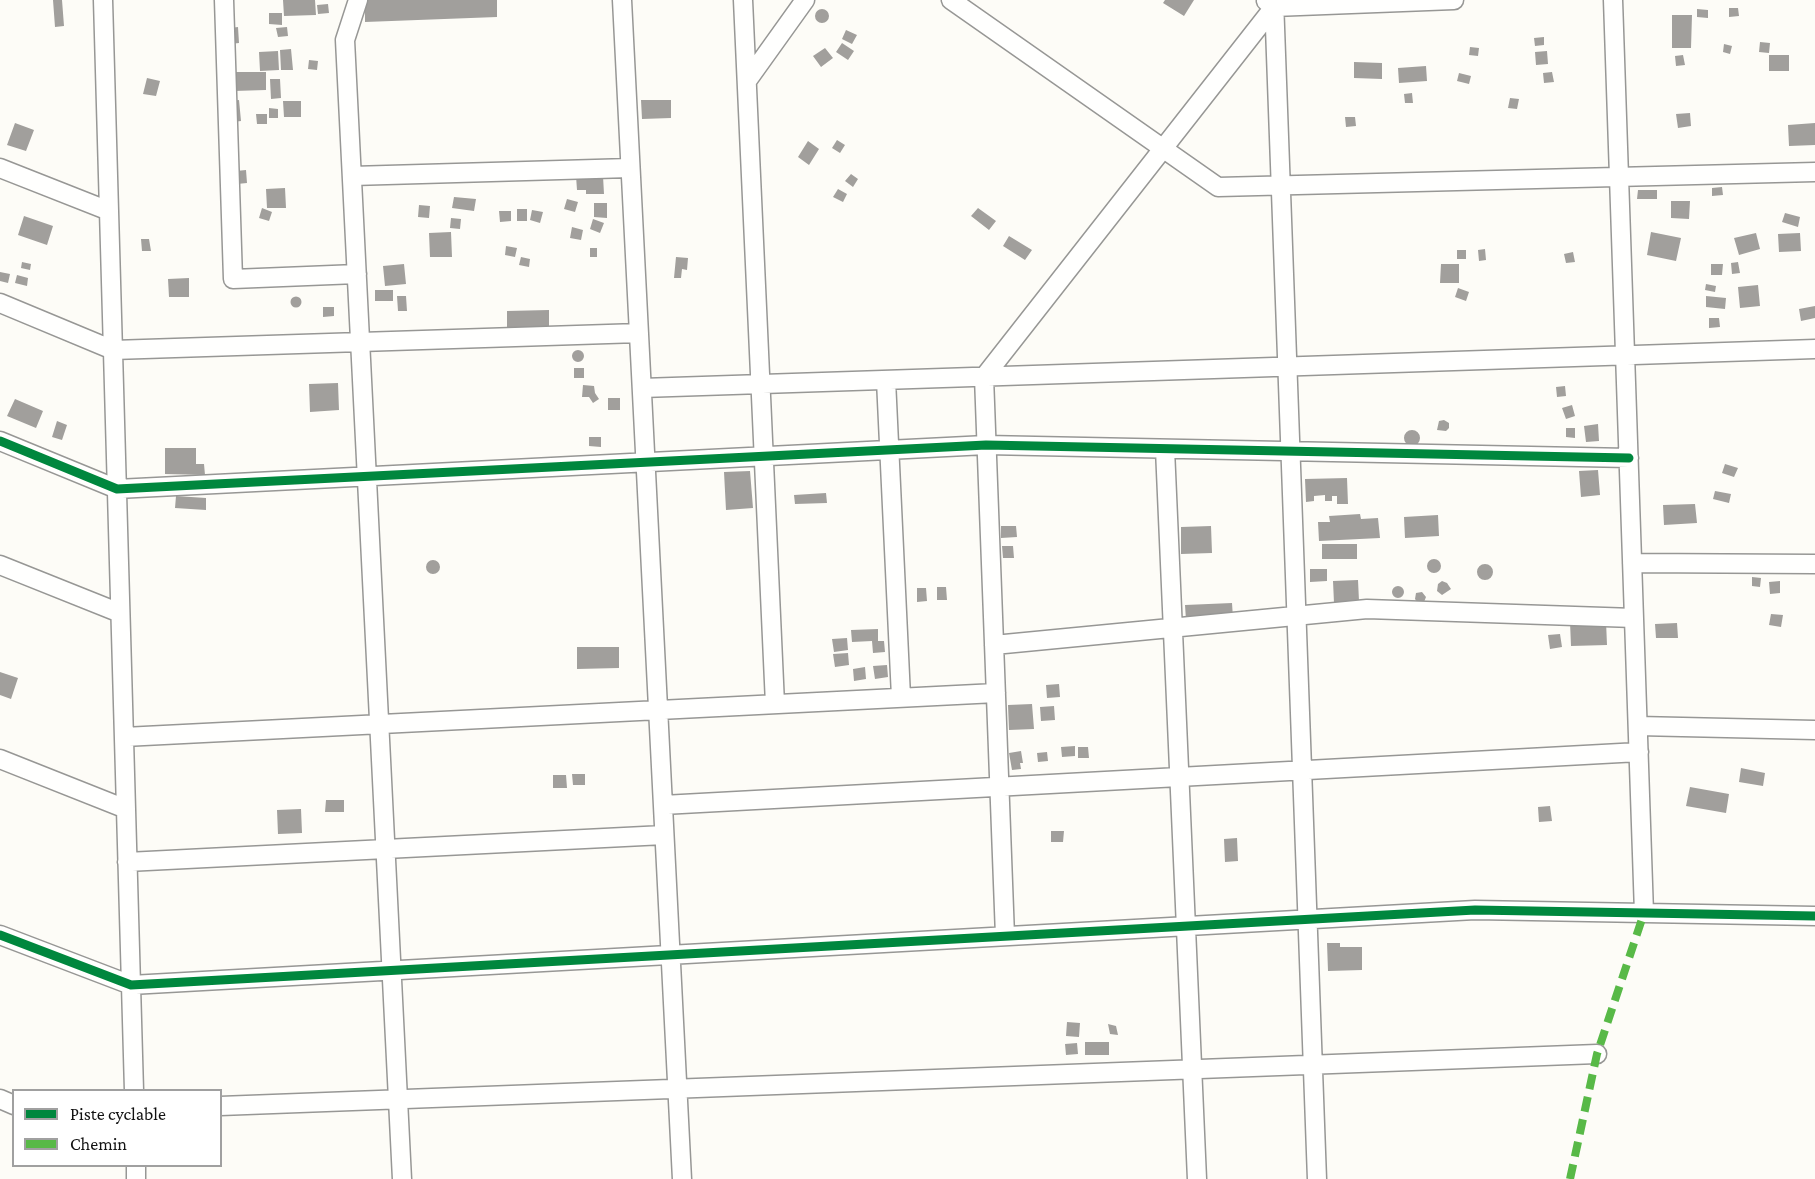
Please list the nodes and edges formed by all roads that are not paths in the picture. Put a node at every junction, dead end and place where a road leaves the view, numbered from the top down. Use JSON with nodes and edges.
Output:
{"nodes":[{"id":1,"x":103,"y":0,"type":"edge"},
{"id":2,"x":224,"y":0,"type":"edge"},
{"id":3,"x":358,"y":0,"type":"edge"},
{"id":4,"x":622,"y":0,"type":"edge"},
{"id":5,"x":744,"y":0,"type":"edge"},
{"id":6,"x":805,"y":0,"type":"edge"},
{"id":7,"x":951,"y":0,"type":"edge"},
{"id":8,"x":1436,"y":0,"type":"edge"},
{"id":9,"x":1454,"y":0,"type":"edge"},
{"id":10,"x":1613,"y":0,"type":"edge"},
{"id":11,"x":1271,"y":2,"type":"edge"},
{"id":12,"x":747,"y":81,"type":"junction"},
{"id":13,"x":1163,"y":148,"type":"junction"},
{"id":14,"x":0,"y":168,"type":"edge"},
{"id":15,"x":630,"y":168,"type":"junction"},
{"id":16,"x":1815,"y":172,"type":"edge"},
{"id":17,"x":352,"y":176,"type":"junction"},
{"id":18,"x":1619,"y":177,"type":"junction"},
{"id":19,"x":1281,"y":186,"type":"junction"},
{"id":20,"x":109,"y":211,"type":"junction"},
{"id":21,"x":357,"y":274,"type":"junction"},
{"id":22,"x":0,"y":303,"type":"edge"},
{"id":23,"x":639,"y":333,"type":"junction"},
{"id":24,"x":360,"y":342,"type":"junction"},
{"id":25,"x":1815,"y":349,"type":"edge"},
{"id":26,"x":113,"y":350,"type":"junction"},
{"id":27,"x":1625,"y":355,"type":"junction"},
{"id":28,"x":1287,"y":366,"type":"junction"},
{"id":29,"x":984,"y":377,"type":"junction"},
{"id":30,"x":886,"y":380,"type":"junction"},
{"id":31,"x":761,"y":384,"type":"junction"},
{"id":32,"x":642,"y":388,"type":"junction"},
{"id":33,"x":0,"y":441,"type":"edge"},
{"id":34,"x":986,"y":445,"type":"junction"},
{"id":35,"x":1165,"y":448,"type":"junction"},
{"id":36,"x":889,"y":450,"type":"junction"},
{"id":37,"x":1290,"y":451,"type":"junction"},
{"id":38,"x":764,"y":456,"type":"junction"},
{"id":39,"x":1629,"y":458,"type":"junction"},
{"id":40,"x":645,"y":462,"type":"junction"},
{"id":41,"x":367,"y":476,"type":"junction"},
{"id":42,"x":117,"y":489,"type":"junction"},
{"id":43,"x":1632,"y":563,"type":"junction"},
{"id":44,"x":1815,"y":564,"type":"edge"},
{"id":45,"x":0,"y":565,"type":"edge"},
{"id":46,"x":120,"y":613,"type":"junction"},
{"id":47,"x":1296,"y":616,"type":"junction"},
{"id":48,"x":1634,"y":618,"type":"junction"},
{"id":49,"x":1173,"y":628,"type":"junction"},
{"id":50,"x":994,"y":645,"type":"junction"},
{"id":51,"x":996,"y":693,"type":"junction"},
{"id":52,"x":901,"y":698,"type":"junction"},
{"id":53,"x":775,"y":704,"type":"junction"},
{"id":54,"x":658,"y":710,"type":"junction"},
{"id":55,"x":379,"y":724,"type":"junction"},
{"id":56,"x":1638,"y":726,"type":"junction"},
{"id":57,"x":1815,"y":730,"type":"edge"},
{"id":58,"x":124,"y":737,"type":"junction"},
{"id":59,"x":1639,"y":752,"type":"junction"},
{"id":60,"x":0,"y":759,"type":"edge"},
{"id":61,"x":1302,"y":770,"type":"junction"},
{"id":62,"x":1179,"y":777,"type":"junction"},
{"id":63,"x":999,"y":787,"type":"junction"},
{"id":64,"x":663,"y":805,"type":"junction"},
{"id":65,"x":126,"y":809,"type":"junction"},
{"id":66,"x":664,"y":835,"type":"junction"},
{"id":67,"x":385,"y":849,"type":"junction"},
{"id":68,"x":127,"y":862,"type":"junction"},
{"id":69,"x":1644,"y":913,"type":"junction"},
{"id":70,"x":1815,"y":916,"type":"edge"},
{"id":71,"x":1307,"y":919,"type":"junction"},
{"id":72,"x":1186,"y":926,"type":"junction"},
{"id":73,"x":0,"y":934,"type":"edge"},
{"id":74,"x":1005,"y":936,"type":"junction"},
{"id":75,"x":671,"y":955,"type":"junction"},
{"id":76,"x":391,"y":971,"type":"junction"},
{"id":77,"x":131,"y":985,"type":"junction"},
{"id":78,"x":1597,"y":1054,"type":"dead end"},
{"id":79,"x":1312,"y":1065,"type":"junction"},
{"id":80,"x":1192,"y":1069,"type":"junction"},
{"id":81,"x":134,"y":1089,"type":"edge"},
{"id":82,"x":677,"y":1089,"type":"junction"},
{"id":83,"x":398,"y":1099,"type":"junction"},
{"id":84,"x":222,"y":1106,"type":"edge"},
{"id":85,"x":402,"y":1179,"type":"edge"},
{"id":86,"x":682,"y":1179,"type":"edge"},
{"id":87,"x":1197,"y":1179,"type":"edge"},
{"id":88,"x":1317,"y":1179,"type":"edge"}],
"edges":[{"from":1,"to":20,"type":"street"},
{"from":2,"to":21,"type":"street"},
{"from":3,"to":17,"type":"street"},
{"from":4,"to":15,"type":"street"},
{"from":5,"to":12,"type":"street"},
{"from":6,"to":12,"type":"street"},
{"from":7,"to":13,"type":"street"},
{"from":8,"to":9,"type":"street"},
{"from":8,"to":11,"type":"street"},
{"from":10,"to":18,"type":"street"},
{"from":11,"to":13,"type":"street"},
{"from":11,"to":19,"type":"street"},
{"from":12,"to":31,"type":"street"},
{"from":13,"to":19,"type":"street"},
{"from":13,"to":29,"type":"street"},
{"from":14,"to":20,"type":"street"},
{"from":15,"to":17,"type":"street"},
{"from":15,"to":23,"type":"street"},
{"from":16,"to":18,"type":"street"},
{"from":17,"to":21,"type":"street"},
{"from":18,"to":19,"type":"street"},
{"from":18,"to":27,"type":"street"},
{"from":19,"to":28,"type":"street"},
{"from":20,"to":26,"type":"street"},
{"from":21,"to":24,"type":"street"},
{"from":22,"to":26,"type":"street"},
{"from":23,"to":24,"type":"street"},
{"from":23,"to":32,"type":"street"},
{"from":24,"to":26,"type":"street"},
{"from":24,"to":41,"type":"street"},
{"from":25,"to":27,"type":"street"},
{"from":26,"to":42,"type":"street"},
{"from":27,"to":28,"type":"street"},
{"from":27,"to":39,"type":"street"},
{"from":28,"to":29,"type":"street"},
{"from":28,"to":37,"type":"street"},
{"from":29,"to":30,"type":"street"},
{"from":29,"to":34,"type":"street"},
{"from":30,"to":31,"type":"street"},
{"from":30,"to":36,"type":"street"},
{"from":31,"to":32,"type":"street"},
{"from":31,"to":38,"type":"street"},
{"from":32,"to":40,"type":"street"},
{"from":33,"to":42,"type":"street"},
{"from":34,"to":35,"type":"street"},
{"from":34,"to":36,"type":"street"},
{"from":34,"to":50,"type":"street"},
{"from":35,"to":37,"type":"street"},
{"from":35,"to":49,"type":"street"},
{"from":36,"to":38,"type":"street"},
{"from":36,"to":52,"type":"street"},
{"from":37,"to":39,"type":"street"},
{"from":37,"to":47,"type":"street"},
{"from":38,"to":40,"type":"street"},
{"from":38,"to":53,"type":"street"},
{"from":39,"to":43,"type":"street"},
{"from":40,"to":41,"type":"street"},
{"from":40,"to":54,"type":"street"},
{"from":41,"to":42,"type":"street"},
{"from":41,"to":55,"type":"street"},
{"from":42,"to":46,"type":"street"},
{"from":43,"to":44,"type":"street"},
{"from":43,"to":48,"type":"street"},
{"from":45,"to":46,"type":"street"},
{"from":46,"to":58,"type":"street"},
{"from":47,"to":48,"type":"street"},
{"from":47,"to":49,"type":"street"},
{"from":47,"to":61,"type":"street"},
{"from":48,"to":56,"type":"street"},
{"from":49,"to":50,"type":"street"},
{"from":49,"to":62,"type":"street"},
{"from":50,"to":51,"type":"street"},
{"from":51,"to":52,"type":"street"},
{"from":51,"to":63,"type":"street"},
{"from":52,"to":53,"type":"street"},
{"from":53,"to":54,"type":"street"},
{"from":54,"to":55,"type":"street"},
{"from":54,"to":64,"type":"street"},
{"from":55,"to":58,"type":"street"},
{"from":55,"to":67,"type":"street"},
{"from":56,"to":57,"type":"street"},
{"from":56,"to":59,"type":"street"},
{"from":58,"to":65,"type":"street"},
{"from":59,"to":61,"type":"street"},
{"from":59,"to":69,"type":"street"},
{"from":60,"to":65,"type":"street"},
{"from":61,"to":62,"type":"street"},
{"from":61,"to":71,"type":"street"},
{"from":62,"to":63,"type":"street"},
{"from":62,"to":72,"type":"street"},
{"from":63,"to":64,"type":"street"},
{"from":63,"to":74,"type":"street"},
{"from":64,"to":66,"type":"street"},
{"from":65,"to":68,"type":"street"},
{"from":66,"to":67,"type":"street"},
{"from":66,"to":75,"type":"street"},
{"from":67,"to":68,"type":"street"},
{"from":67,"to":76,"type":"street"},
{"from":68,"to":77,"type":"street"},
{"from":69,"to":70,"type":"street"},
{"from":69,"to":71,"type":"street"},
{"from":71,"to":72,"type":"street"},
{"from":71,"to":79,"type":"street"},
{"from":72,"to":74,"type":"street"},
{"from":72,"to":80,"type":"street"},
{"from":73,"to":77,"type":"street"},
{"from":74,"to":75,"type":"street"},
{"from":75,"to":76,"type":"street"},
{"from":75,"to":82,"type":"street"},
{"from":76,"to":77,"type":"street"},
{"from":76,"to":83,"type":"street"},
{"from":77,"to":81,"type":"street"},
{"from":78,"to":79,"type":"street"},
{"from":79,"to":80,"type":"street"},
{"from":79,"to":88,"type":"street"},
{"from":80,"to":82,"type":"street"},
{"from":80,"to":87,"type":"street"},
{"from":82,"to":83,"type":"street"},
{"from":82,"to":86,"type":"street"},
{"from":83,"to":84,"type":"street"},
{"from":83,"to":85,"type":"street"}]}
